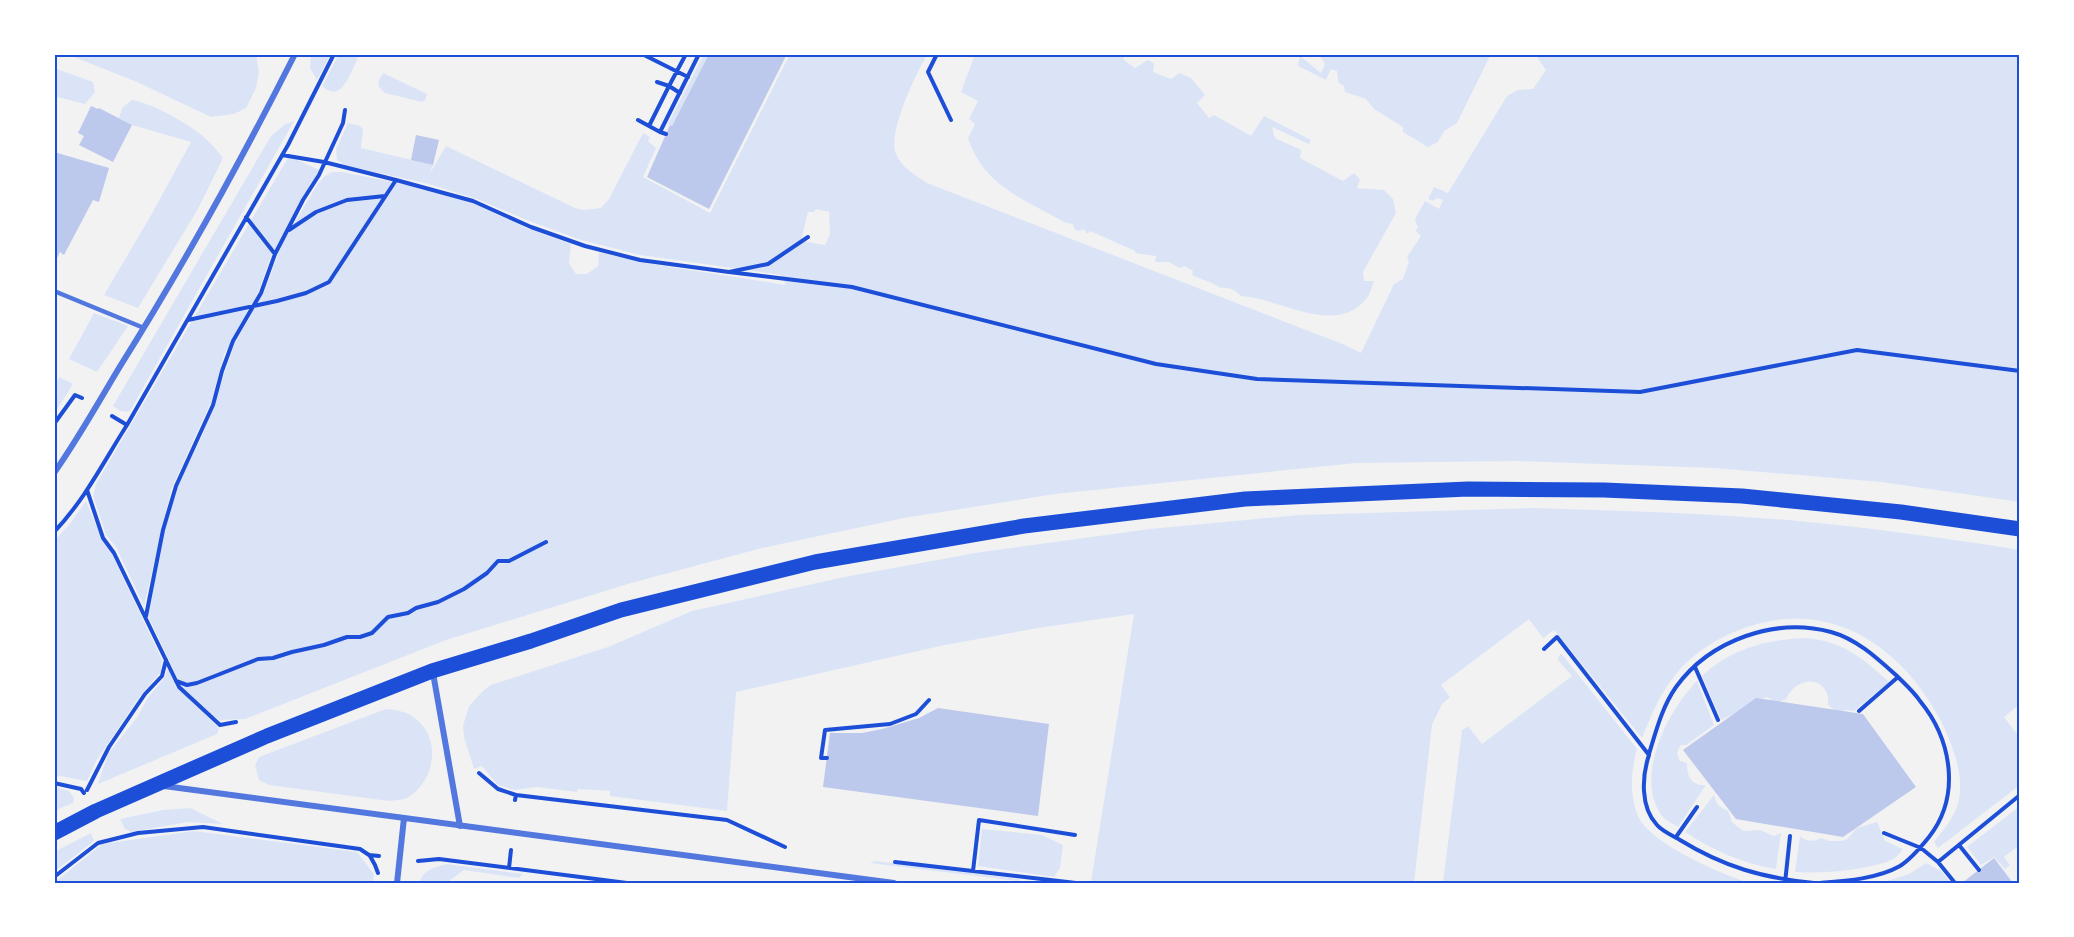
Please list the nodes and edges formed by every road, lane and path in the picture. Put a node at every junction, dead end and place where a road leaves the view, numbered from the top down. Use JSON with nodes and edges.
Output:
{"nodes":[{"id":1,"x":295,"y":54,"type":"edge"},
{"id":2,"x":334,"y":54,"type":"edge"},
{"id":3,"x":642,"y":54,"type":"edge"},
{"id":4,"x":686,"y":54,"type":"edge"},
{"id":5,"x":699,"y":54,"type":"edge"},
{"id":6,"x":937,"y":54,"type":"edge"},
{"id":7,"x":677,"y":72,"type":"junction"},
{"id":8,"x":688,"y":77,"type":"junction"},
{"id":9,"x":657,"y":82,"type":"dead end"},
{"id":10,"x":669,"y":86,"type":"junction"},
{"id":11,"x":680,"y":93,"type":"junction"},
{"id":12,"x":345,"y":110,"type":"dead end"},
{"id":13,"x":638,"y":120,"type":"dead end"},
{"id":14,"x":951,"y":120,"type":"dead end"},
{"id":15,"x":649,"y":126,"type":"junction"},
{"id":16,"x":660,"y":132,"type":"junction"},
{"id":17,"x":666,"y":134,"type":"dead end"},
{"id":18,"x":282,"y":155,"type":"junction"},
{"id":19,"x":324,"y":162,"type":"junction"},
{"id":20,"x":396,"y":180,"type":"junction"},
{"id":21,"x":385,"y":196,"type":"junction"},
{"id":22,"x":246,"y":217,"type":"junction"},
{"id":23,"x":288,"y":231,"type":"junction"},
{"id":24,"x":808,"y":237,"type":"dead end"},
{"id":25,"x":275,"y":254,"type":"junction"},
{"id":26,"x":729,"y":272,"type":"junction"},
{"id":27,"x":54,"y":291,"type":"edge"},
{"id":28,"x":254,"y":305,"type":"junction"},
{"id":29,"x":187,"y":320,"type":"junction"},
{"id":30,"x":144,"y":328,"type":"junction"},
{"id":31,"x":2020,"y":371,"type":"edge"},
{"id":32,"x":96,"y":406,"type":"junction"},
{"id":33,"x":54,"y":424,"type":"edge"},
{"id":34,"x":127,"y":425,"type":"junction"},
{"id":35,"x":54,"y":473,"type":"edge"},
{"id":36,"x":87,"y":490,"type":"junction"},
{"id":37,"x":2020,"y":529,"type":"edge"},
{"id":38,"x":54,"y":532,"type":"edge"},
{"id":39,"x":546,"y":542,"type":"dead end"},
{"id":40,"x":146,"y":616,"type":"junction"},
{"id":41,"x":1544,"y":649,"type":"dead end"},
{"id":42,"x":166,"y":659,"type":"junction"},
{"id":43,"x":1695,"y":667,"type":"junction"},
{"id":44,"x":432,"y":671,"type":"junction"},
{"id":45,"x":1898,"y":677,"type":"junction"},
{"id":46,"x":176,"y":681,"type":"junction"},
{"id":47,"x":929,"y":700,"type":"dead end"},
{"id":48,"x":1859,"y":711,"type":"dead end"},
{"id":49,"x":1718,"y":720,"type":"dead end"},
{"id":50,"x":238,"y":722,"type":"dead end"},
{"id":51,"x":1649,"y":755,"type":"junction"},
{"id":52,"x":827,"y":758,"type":"dead end"},
{"id":53,"x":478,"y":773,"type":"dead end"},
{"id":54,"x":154,"y":785,"type":"junction"},
{"id":55,"x":85,"y":795,"type":"dead end"},
{"id":56,"x":2020,"y":795,"type":"edge"},
{"id":57,"x":1697,"y":807,"type":"dead end"},
{"id":58,"x":404,"y":818,"type":"junction"},
{"id":59,"x":460,"y":826,"type":"junction"},
{"id":60,"x":54,"y":833,"type":"edge"},
{"id":61,"x":1884,"y":833,"type":"dead end"},
{"id":62,"x":1075,"y":835,"type":"dead end"},
{"id":63,"x":1790,"y":836,"type":"dead end"},
{"id":64,"x":1676,"y":837,"type":"junction"},
{"id":65,"x":1959,"y":845,"type":"junction"},
{"id":66,"x":794,"y":848,"type":"dead end"},
{"id":67,"x":1921,"y":848,"type":"junction"},
{"id":68,"x":511,"y":849,"type":"dead end"},
{"id":69,"x":369,"y":855,"type":"junction"},
{"id":70,"x":379,"y":856,"type":"dead end"},
{"id":71,"x":417,"y":861,"type":"dead end"},
{"id":72,"x":892,"y":861,"type":"dead end"},
{"id":73,"x":1938,"y":862,"type":"junction"},
{"id":74,"x":508,"y":868,"type":"junction"},
{"id":75,"x":1979,"y":870,"type":"dead end"},
{"id":76,"x":973,"y":871,"type":"junction"},
{"id":77,"x":54,"y":877,"type":"edge"},
{"id":78,"x":378,"y":880,"type":"dead end"},
{"id":79,"x":1785,"y":882,"type":"edge"},
{"id":80,"x":397,"y":883,"type":"edge"},
{"id":81,"x":627,"y":883,"type":"edge"},
{"id":82,"x":894,"y":883,"type":"edge"},
{"id":83,"x":1076,"y":883,"type":"edge"},
{"id":84,"x":1814,"y":883,"type":"edge"},
{"id":85,"x":1819,"y":883,"type":"edge"},
{"id":86,"x":1955,"y":883,"type":"edge"}],
"edges":[{"from":1,"to":30,"type":"street"},
{"from":2,"to":18,"type":"path"},
{"from":3,"to":7,"type":"path"},
{"from":4,"to":7,"type":"path"},
{"from":5,"to":8,"type":"path"},
{"from":6,"to":14,"type":"path"},
{"from":7,"to":8,"type":"path"},
{"from":7,"to":10,"type":"path"},
{"from":8,"to":11,"type":"path"},
{"from":9,"to":10,"type":"path"},
{"from":10,"to":11,"type":"path"},
{"from":10,"to":15,"type":"path"},
{"from":11,"to":16,"type":"path"},
{"from":12,"to":19,"type":"path"},
{"from":13,"to":15,"type":"path"},
{"from":15,"to":16,"type":"path"},
{"from":16,"to":17,"type":"path"},
{"from":18,"to":19,"type":"path"},
{"from":18,"to":22,"type":"path"},
{"from":19,"to":20,"type":"path"},
{"from":19,"to":23,"type":"path"},
{"from":20,"to":21,"type":"path"},
{"from":20,"to":26,"type":"path"},
{"from":21,"to":23,"type":"path"},
{"from":21,"to":28,"type":"path"},
{"from":22,"to":25,"type":"path"},
{"from":22,"to":29,"type":"path"},
{"from":23,"to":25,"type":"path"},
{"from":24,"to":26,"type":"path"},
{"from":25,"to":28,"type":"path"},
{"from":26,"to":31,"type":"path"},
{"from":27,"to":30,"type":"lane"},
{"from":28,"to":29,"type":"path"},
{"from":28,"to":40,"type":"path"},
{"from":29,"to":34,"type":"path"},
{"from":30,"to":32,"type":"street"},
{"from":32,"to":33,"type":"path"},
{"from":32,"to":34,"type":"path"},
{"from":32,"to":35,"type":"street"},
{"from":34,"to":36,"type":"path"},
{"from":36,"to":38,"type":"path"},
{"from":36,"to":40,"type":"path"},
{"from":37,"to":44,"type":"main road"},
{"from":39,"to":46,"type":"path"},
{"from":40,"to":42,"type":"path"},
{"from":41,"to":51,"type":"path"},
{"from":42,"to":46,"type":"path"},
{"from":42,"to":55,"type":"path"},
{"from":43,"to":45,"type":"path"},
{"from":43,"to":49,"type":"path"},
{"from":43,"to":51,"type":"path"},
{"from":44,"to":54,"type":"main road"},
{"from":44,"to":59,"type":"street"},
{"from":45,"to":48,"type":"path"},
{"from":45,"to":67,"type":"path"},
{"from":46,"to":50,"type":"path"},
{"from":47,"to":52,"type":"path"},
{"from":51,"to":64,"type":"path"},
{"from":53,"to":66,"type":"path"},
{"from":54,"to":58,"type":"street"},
{"from":54,"to":60,"type":"main road"},
{"from":56,"to":65,"type":"path"},
{"from":57,"to":64,"type":"path"},
{"from":58,"to":59,"type":"street"},
{"from":58,"to":80,"type":"street"},
{"from":59,"to":82,"type":"street"},
{"from":61,"to":67,"type":"path"},
{"from":62,"to":76,"type":"path"},
{"from":63,"to":79,"type":"path"},
{"from":64,"to":79,"type":"path"},
{"from":65,"to":73,"type":"path"},
{"from":65,"to":75,"type":"path"},
{"from":67,"to":73,"type":"path"},
{"from":67,"to":85,"type":"path"},
{"from":68,"to":74,"type":"path"},
{"from":69,"to":70,"type":"path"},
{"from":69,"to":77,"type":"path"},
{"from":69,"to":78,"type":"path"},
{"from":71,"to":74,"type":"path"},
{"from":72,"to":76,"type":"path"},
{"from":73,"to":86,"type":"path"},
{"from":74,"to":81,"type":"path"},
{"from":76,"to":83,"type":"path"},
{"from":79,"to":84,"type":"path"}]}
